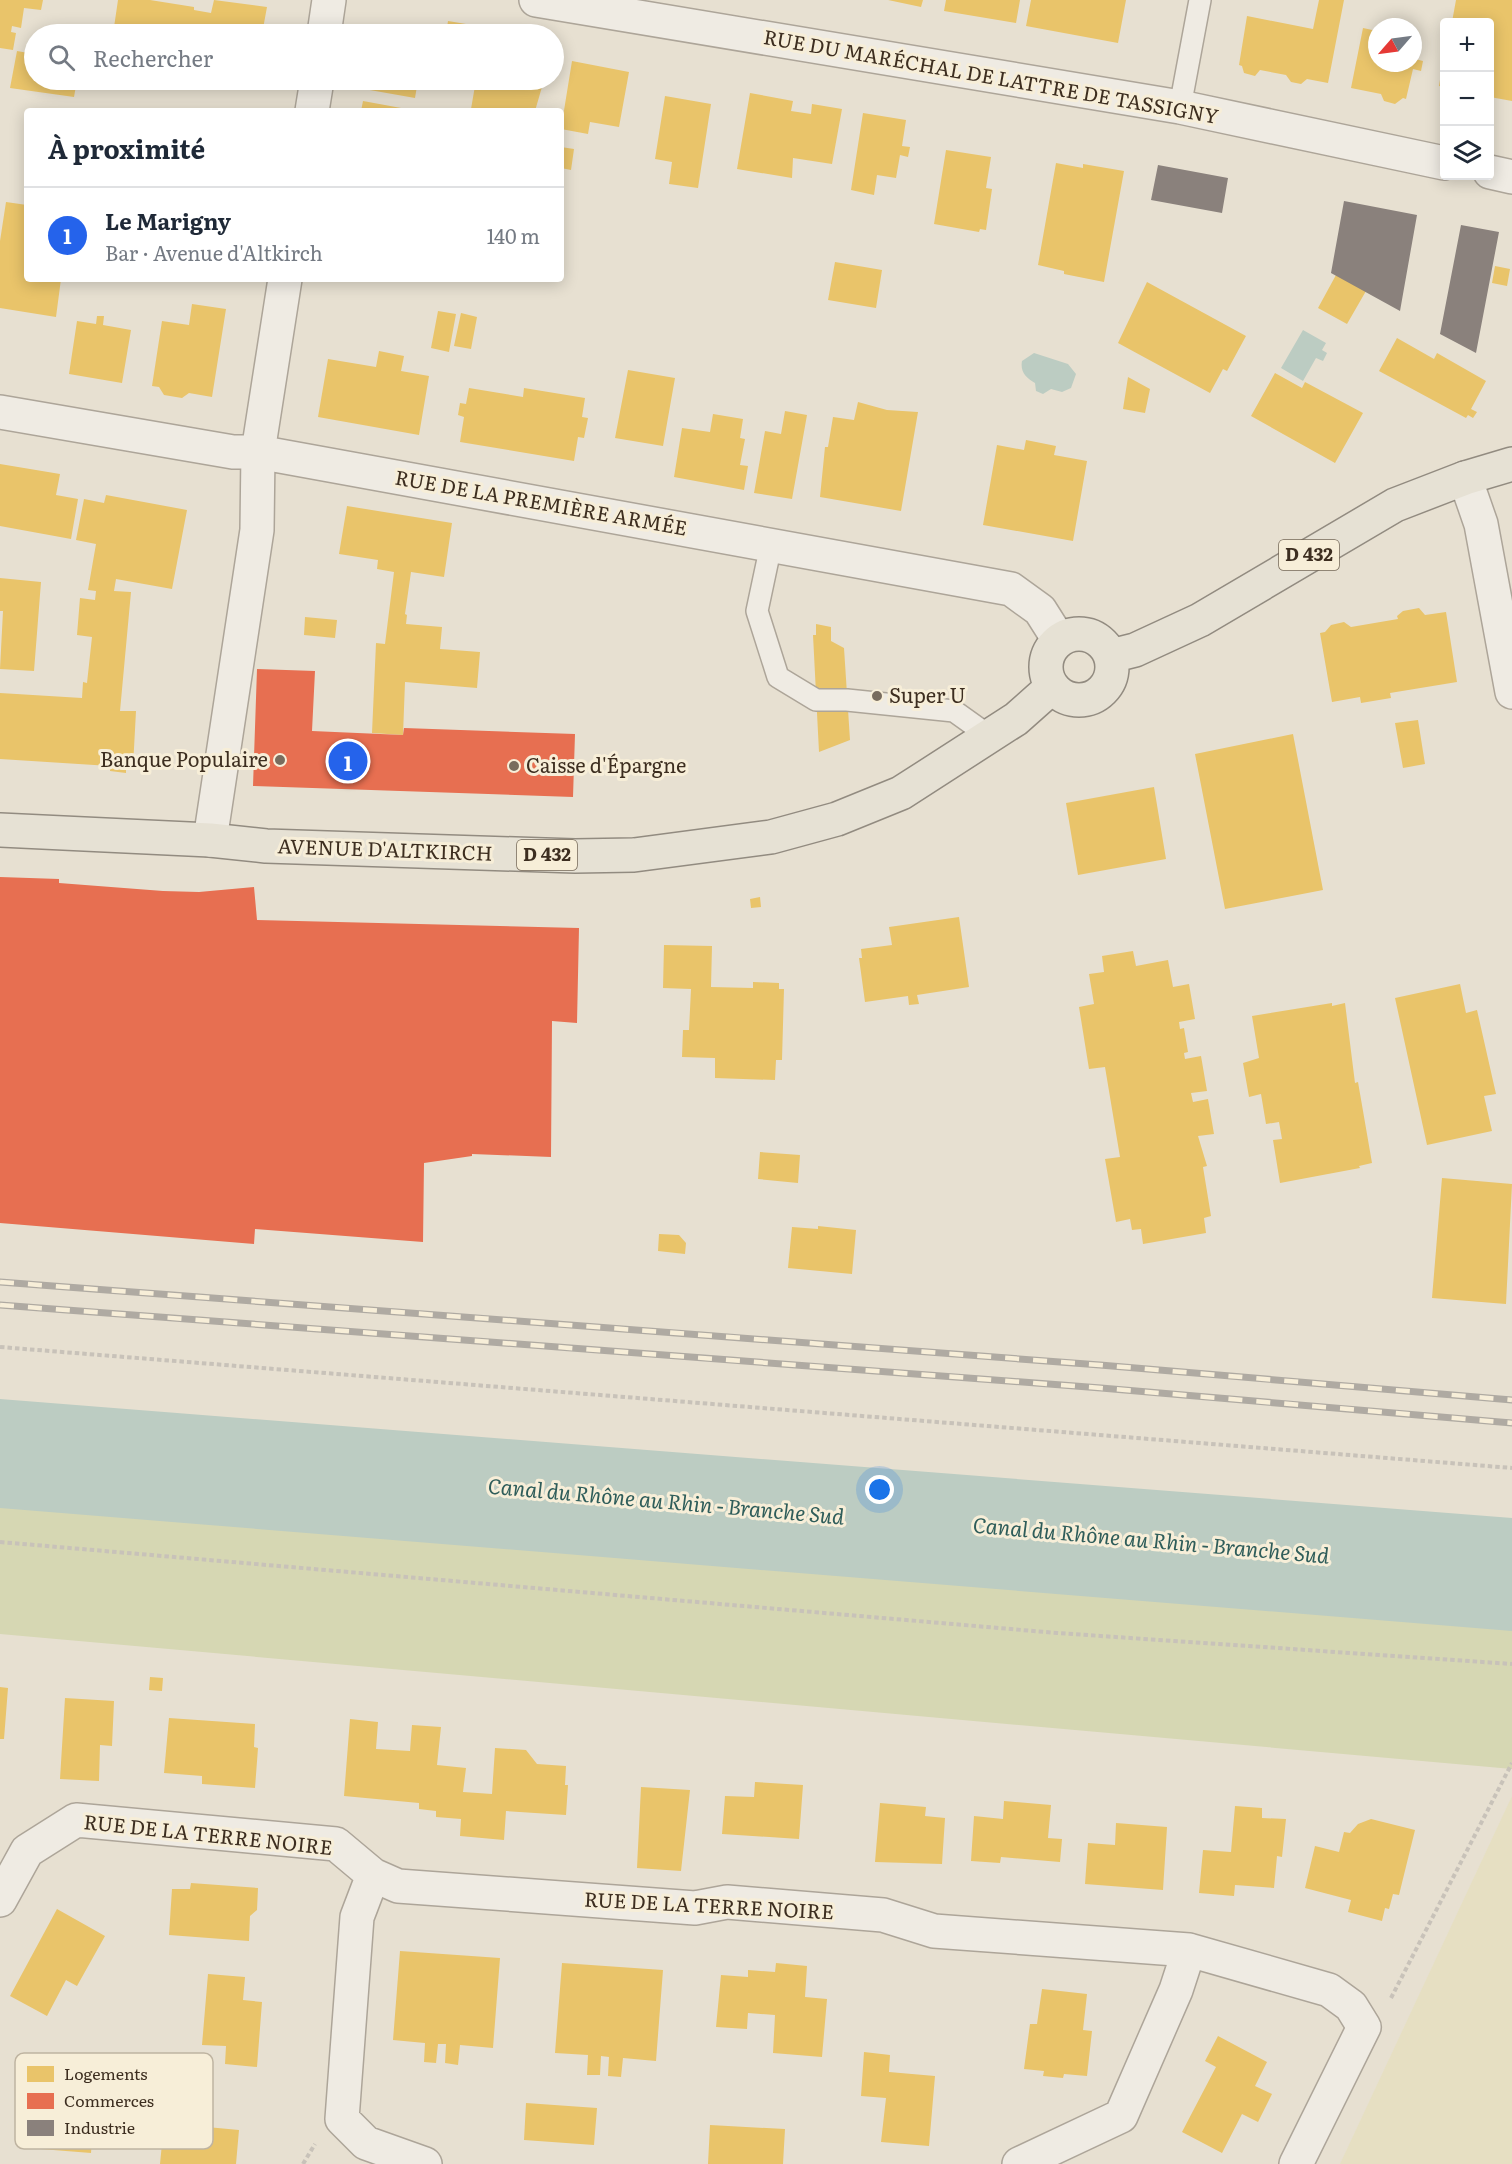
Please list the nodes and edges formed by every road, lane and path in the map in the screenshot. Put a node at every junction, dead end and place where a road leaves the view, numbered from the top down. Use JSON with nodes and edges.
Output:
{"nodes":[{"id":1,"x":329,"y":0,"type":"edge"},
{"id":2,"x":536,"y":0,"type":"edge"},
{"id":3,"x":1200,"y":0,"type":"edge"},
{"id":4,"x":325,"y":24,"type":"edge"},
{"id":5,"x":315,"y":90,"type":"edge"},
{"id":6,"x":1180,"y":107,"type":"junction"},
{"id":7,"x":312,"y":108,"type":"edge"},
{"id":8,"x":1440,"y":162,"type":"edge"},
{"id":9,"x":1494,"y":173,"type":"edge"},
{"id":10,"x":1512,"y":177,"type":"edge"},
{"id":11,"x":285,"y":282,"type":"edge"},
{"id":12,"x":0,"y":412,"type":"edge"},
{"id":13,"x":258,"y":452,"type":"junction"},
{"id":14,"x":1512,"y":464,"type":"edge"},
{"id":15,"x":1465,"y":478,"type":"junction"},
{"id":16,"x":771,"y":545,"type":"junction"},
{"id":17,"x":1059,"y":640,"type":"junction"},
{"id":18,"x":1111,"y":656,"type":"junction"},
{"id":19,"x":1052,"y":687,"type":"junction"},
{"id":20,"x":1512,"y":692,"type":"edge"},
{"id":21,"x":989,"y":736,"type":"junction"},
{"id":22,"x":0,"y":830,"type":"edge"},
{"id":23,"x":210,"y":840,"type":"junction"},
{"id":24,"x":0,"y":1347,"type":"edge"},
{"id":25,"x":1512,"y":1468,"type":"edge"},
{"id":26,"x":0,"y":1542,"type":"edge"},
{"id":27,"x":1512,"y":1664,"type":"edge"},
{"id":28,"x":1512,"y":1763,"type":"edge"},
{"id":29,"x":373,"y":1875,"type":"junction"},
{"id":30,"x":0,"y":1900,"type":"edge"},
{"id":31,"x":1189,"y":1950,"type":"junction"},
{"id":32,"x":1364,"y":2027,"type":"junction"},
{"id":33,"x":424,"y":2164,"type":"edge"},
{"id":34,"x":1019,"y":2164,"type":"edge"},
{"id":35,"x":1296,"y":2164,"type":"edge"}],
"edges":[{"from":1,"to":4,"type":"street"},
{"from":2,"to":6,"type":"street","name":"RUE DU MARÉCHAL DE LATTRE DE TASSIGNY"},
{"from":3,"to":6,"type":"lane"},
{"from":5,"to":7,"type":"street"},
{"from":6,"to":8,"type":"street","name":"RUE DU MARÉCHAL DE LATTRE DE TASSIGNY"},
{"from":9,"to":10,"type":"street"},
{"from":11,"to":13,"type":"street"},
{"from":12,"to":13,"type":"street","name":"RUE DE LA PREMIÈRE ARMÉE"},
{"from":13,"to":16,"type":"street","name":"RUE DE LA PREMIÈRE ARMÉE"},
{"from":13,"to":23,"type":"street"},
{"from":14,"to":15,"type":"main road","number":"D 432"},
{"from":15,"to":18,"type":"main road","number":"D 432"},
{"from":15,"to":20,"type":"street"},
{"from":16,"to":17,"type":"street","name":"RUE DE LA PREMIÈRE ARMÉE"},
{"from":16,"to":21,"type":"lane"},
{"from":17,"to":18,"type":"main road"},
{"from":17,"to":19,"type":"main road"},
{"from":18,"to":19,"type":"main road"},
{"from":19,"to":21,"type":"main road","name":"AVENUE D'ALTKIRCH","number":"D 432"},
{"from":21,"to":23,"type":"main road","name":"AVENUE D'ALTKIRCH","number":"D 432"},
{"from":22,"to":23,"type":"main road","name":"AVENUE D'ALTKIRCH","number":"D 432"},
{"from":24,"to":25,"type":"path"},
{"from":26,"to":27,"type":"path"},
{"from":28,"to":32,"type":"path"},
{"from":29,"to":30,"type":"street","name":"RUE DE LA TERRE NOIRE"},
{"from":29,"to":31,"type":"street","name":"RUE DE LA TERRE NOIRE"},
{"from":29,"to":33,"type":"street"},
{"from":31,"to":32,"type":"street","name":"RUE DE LA TERRE NOIRE"},
{"from":31,"to":34,"type":"street"},
{"from":32,"to":35,"type":"street"}]}
